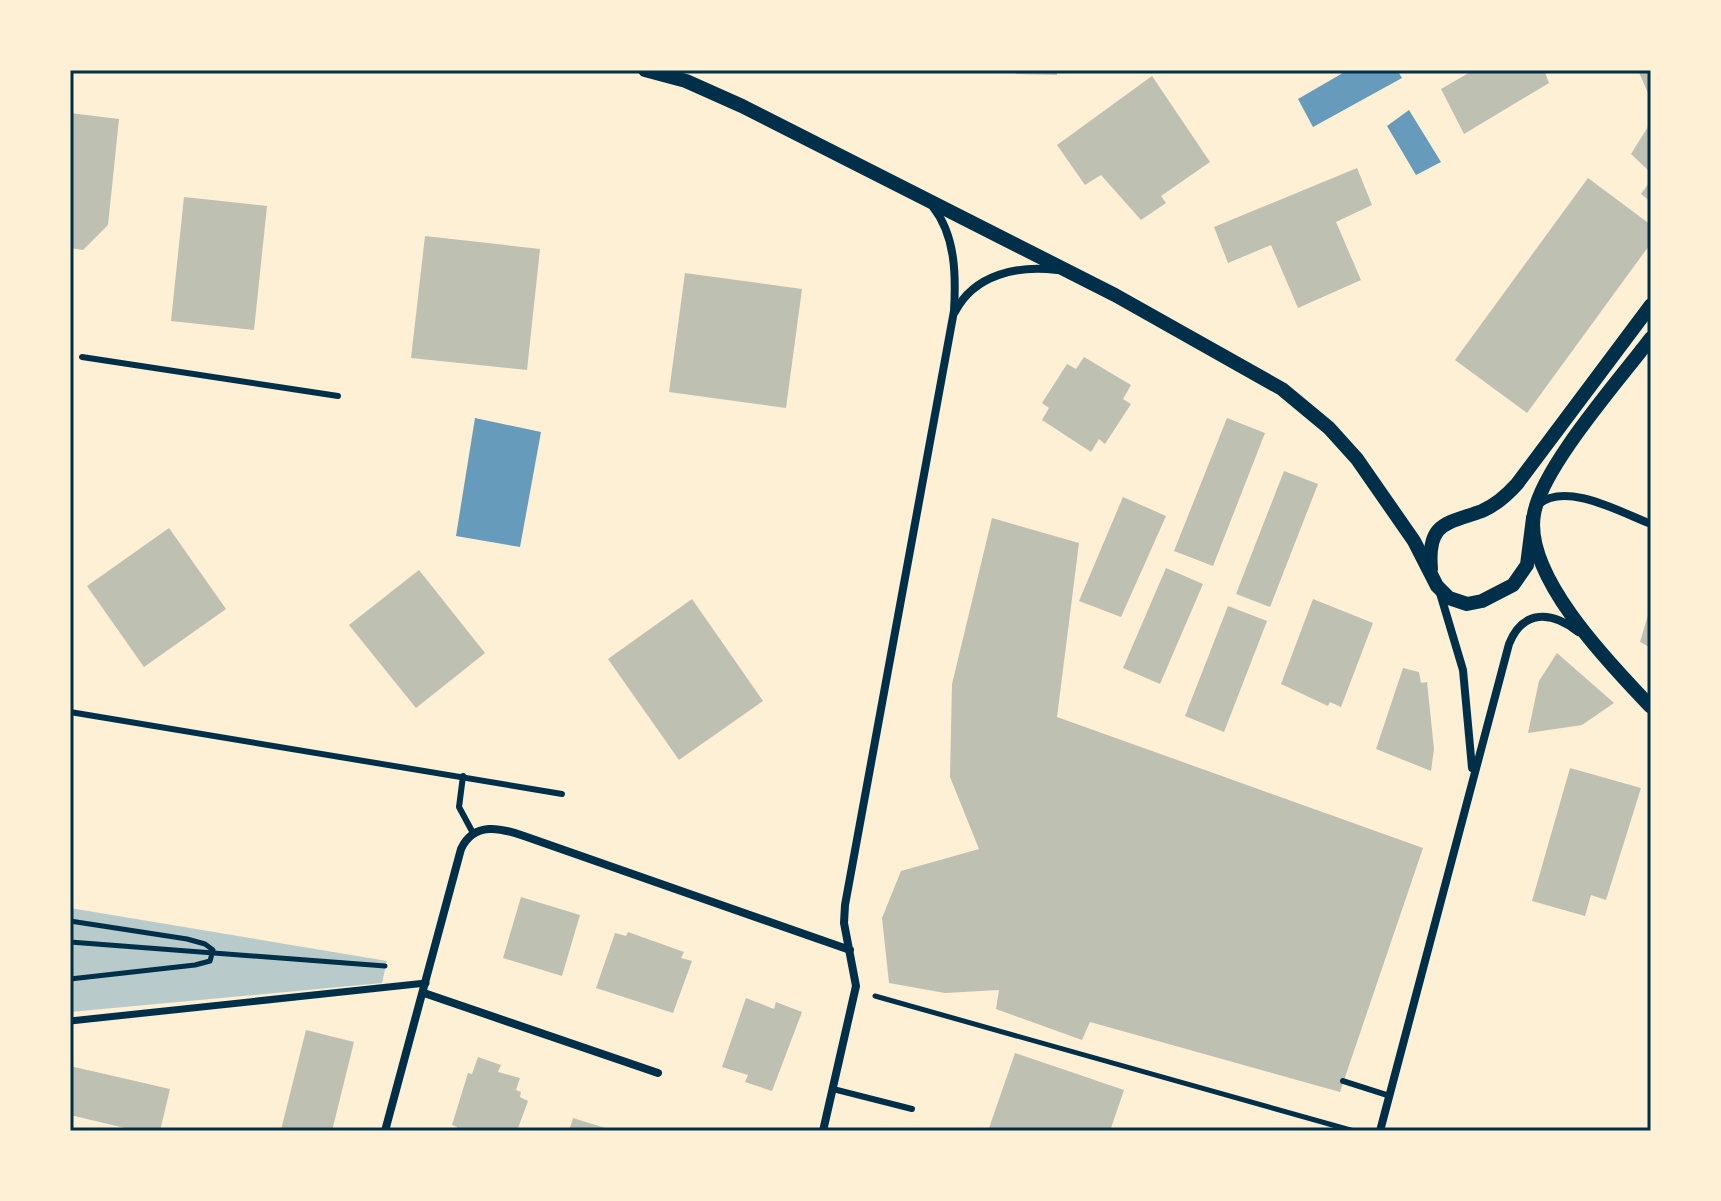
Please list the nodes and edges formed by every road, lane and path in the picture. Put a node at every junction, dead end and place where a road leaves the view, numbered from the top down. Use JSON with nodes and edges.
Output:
{"nodes":[{"id":1,"x":645,"y":70,"type":"edge"},
{"id":2,"x":920,"y":197,"type":"junction"},
{"id":3,"x":1067,"y":271,"type":"junction"},
{"id":4,"x":1651,"y":305,"type":"edge"},
{"id":5,"x":953,"y":320,"type":"junction"},
{"id":6,"x":1651,"y":338,"type":"edge"},
{"id":7,"x":82,"y":357,"type":"dead end"},
{"id":8,"x":338,"y":396,"type":"dead end"},
{"id":9,"x":1534,"y":515,"type":"junction"},
{"id":10,"x":1651,"y":524,"type":"edge"},
{"id":11,"x":1434,"y":581,"type":"junction"},
{"id":12,"x":1588,"y":641,"type":"junction"},
{"id":13,"x":1651,"y":707,"type":"edge"},
{"id":14,"x":70,"y":712,"type":"edge"},
{"id":15,"x":463,"y":776,"type":"junction"},
{"id":16,"x":1469,"y":792,"type":"junction"},
{"id":17,"x":562,"y":794,"type":"dead end"},
{"id":18,"x":473,"y":833,"type":"junction"},
{"id":19,"x":70,"y":921,"type":"edge"},
{"id":20,"x":70,"y":942,"type":"edge"},
{"id":21,"x":850,"y":950,"type":"junction"},
{"id":22,"x":213,"y":953,"type":"junction"},
{"id":23,"x":385,"y":966,"type":"dead end"},
{"id":24,"x":70,"y":979,"type":"edge"},
{"id":25,"x":426,"y":983,"type":"junction"},
{"id":26,"x":424,"y":993,"type":"junction"},
{"id":27,"x":875,"y":996,"type":"dead end"},
{"id":28,"x":70,"y":1021,"type":"edge"},
{"id":29,"x":658,"y":1073,"type":"dead end"},
{"id":30,"x":1343,"y":1081,"type":"dead end"},
{"id":31,"x":833,"y":1089,"type":"junction"},
{"id":32,"x":1390,"y":1096,"type":"junction"},
{"id":33,"x":912,"y":1109,"type":"dead end"},
{"id":34,"x":385,"y":1131,"type":"edge"},
{"id":35,"x":823,"y":1131,"type":"edge"},
{"id":36,"x":1354,"y":1131,"type":"edge"},
{"id":37,"x":1380,"y":1131,"type":"edge"}],
"edges":[{"from":1,"to":2,"type":"street"},
{"from":2,"to":3,"type":"street"},
{"from":2,"to":5,"type":"street"},
{"from":3,"to":5,"type":"street"},
{"from":3,"to":11,"type":"street"},
{"from":4,"to":11,"type":"street"},
{"from":5,"to":21,"type":"street"},
{"from":6,"to":9,"type":"street"},
{"from":7,"to":8,"type":"lane"},
{"from":9,"to":10,"type":"street"},
{"from":9,"to":11,"type":"street"},
{"from":9,"to":12,"type":"street"},
{"from":11,"to":16,"type":"street"},
{"from":12,"to":13,"type":"street"},
{"from":12,"to":16,"type":"street"},
{"from":14,"to":15,"type":"lane"},
{"from":15,"to":17,"type":"lane"},
{"from":15,"to":18,"type":"lane"},
{"from":16,"to":32,"type":"street"},
{"from":18,"to":21,"type":"street"},
{"from":18,"to":25,"type":"street"},
{"from":19,"to":22,"type":"path"},
{"from":20,"to":22,"type":"path"},
{"from":21,"to":31,"type":"street"},
{"from":22,"to":23,"type":"path"},
{"from":22,"to":24,"type":"path"},
{"from":25,"to":26,"type":"street"},
{"from":25,"to":28,"type":"street"},
{"from":26,"to":29,"type":"street"},
{"from":26,"to":34,"type":"street"},
{"from":27,"to":36,"type":"path"},
{"from":30,"to":32,"type":"lane"},
{"from":31,"to":33,"type":"lane"},
{"from":31,"to":35,"type":"street"},
{"from":32,"to":37,"type":"street"}]}
